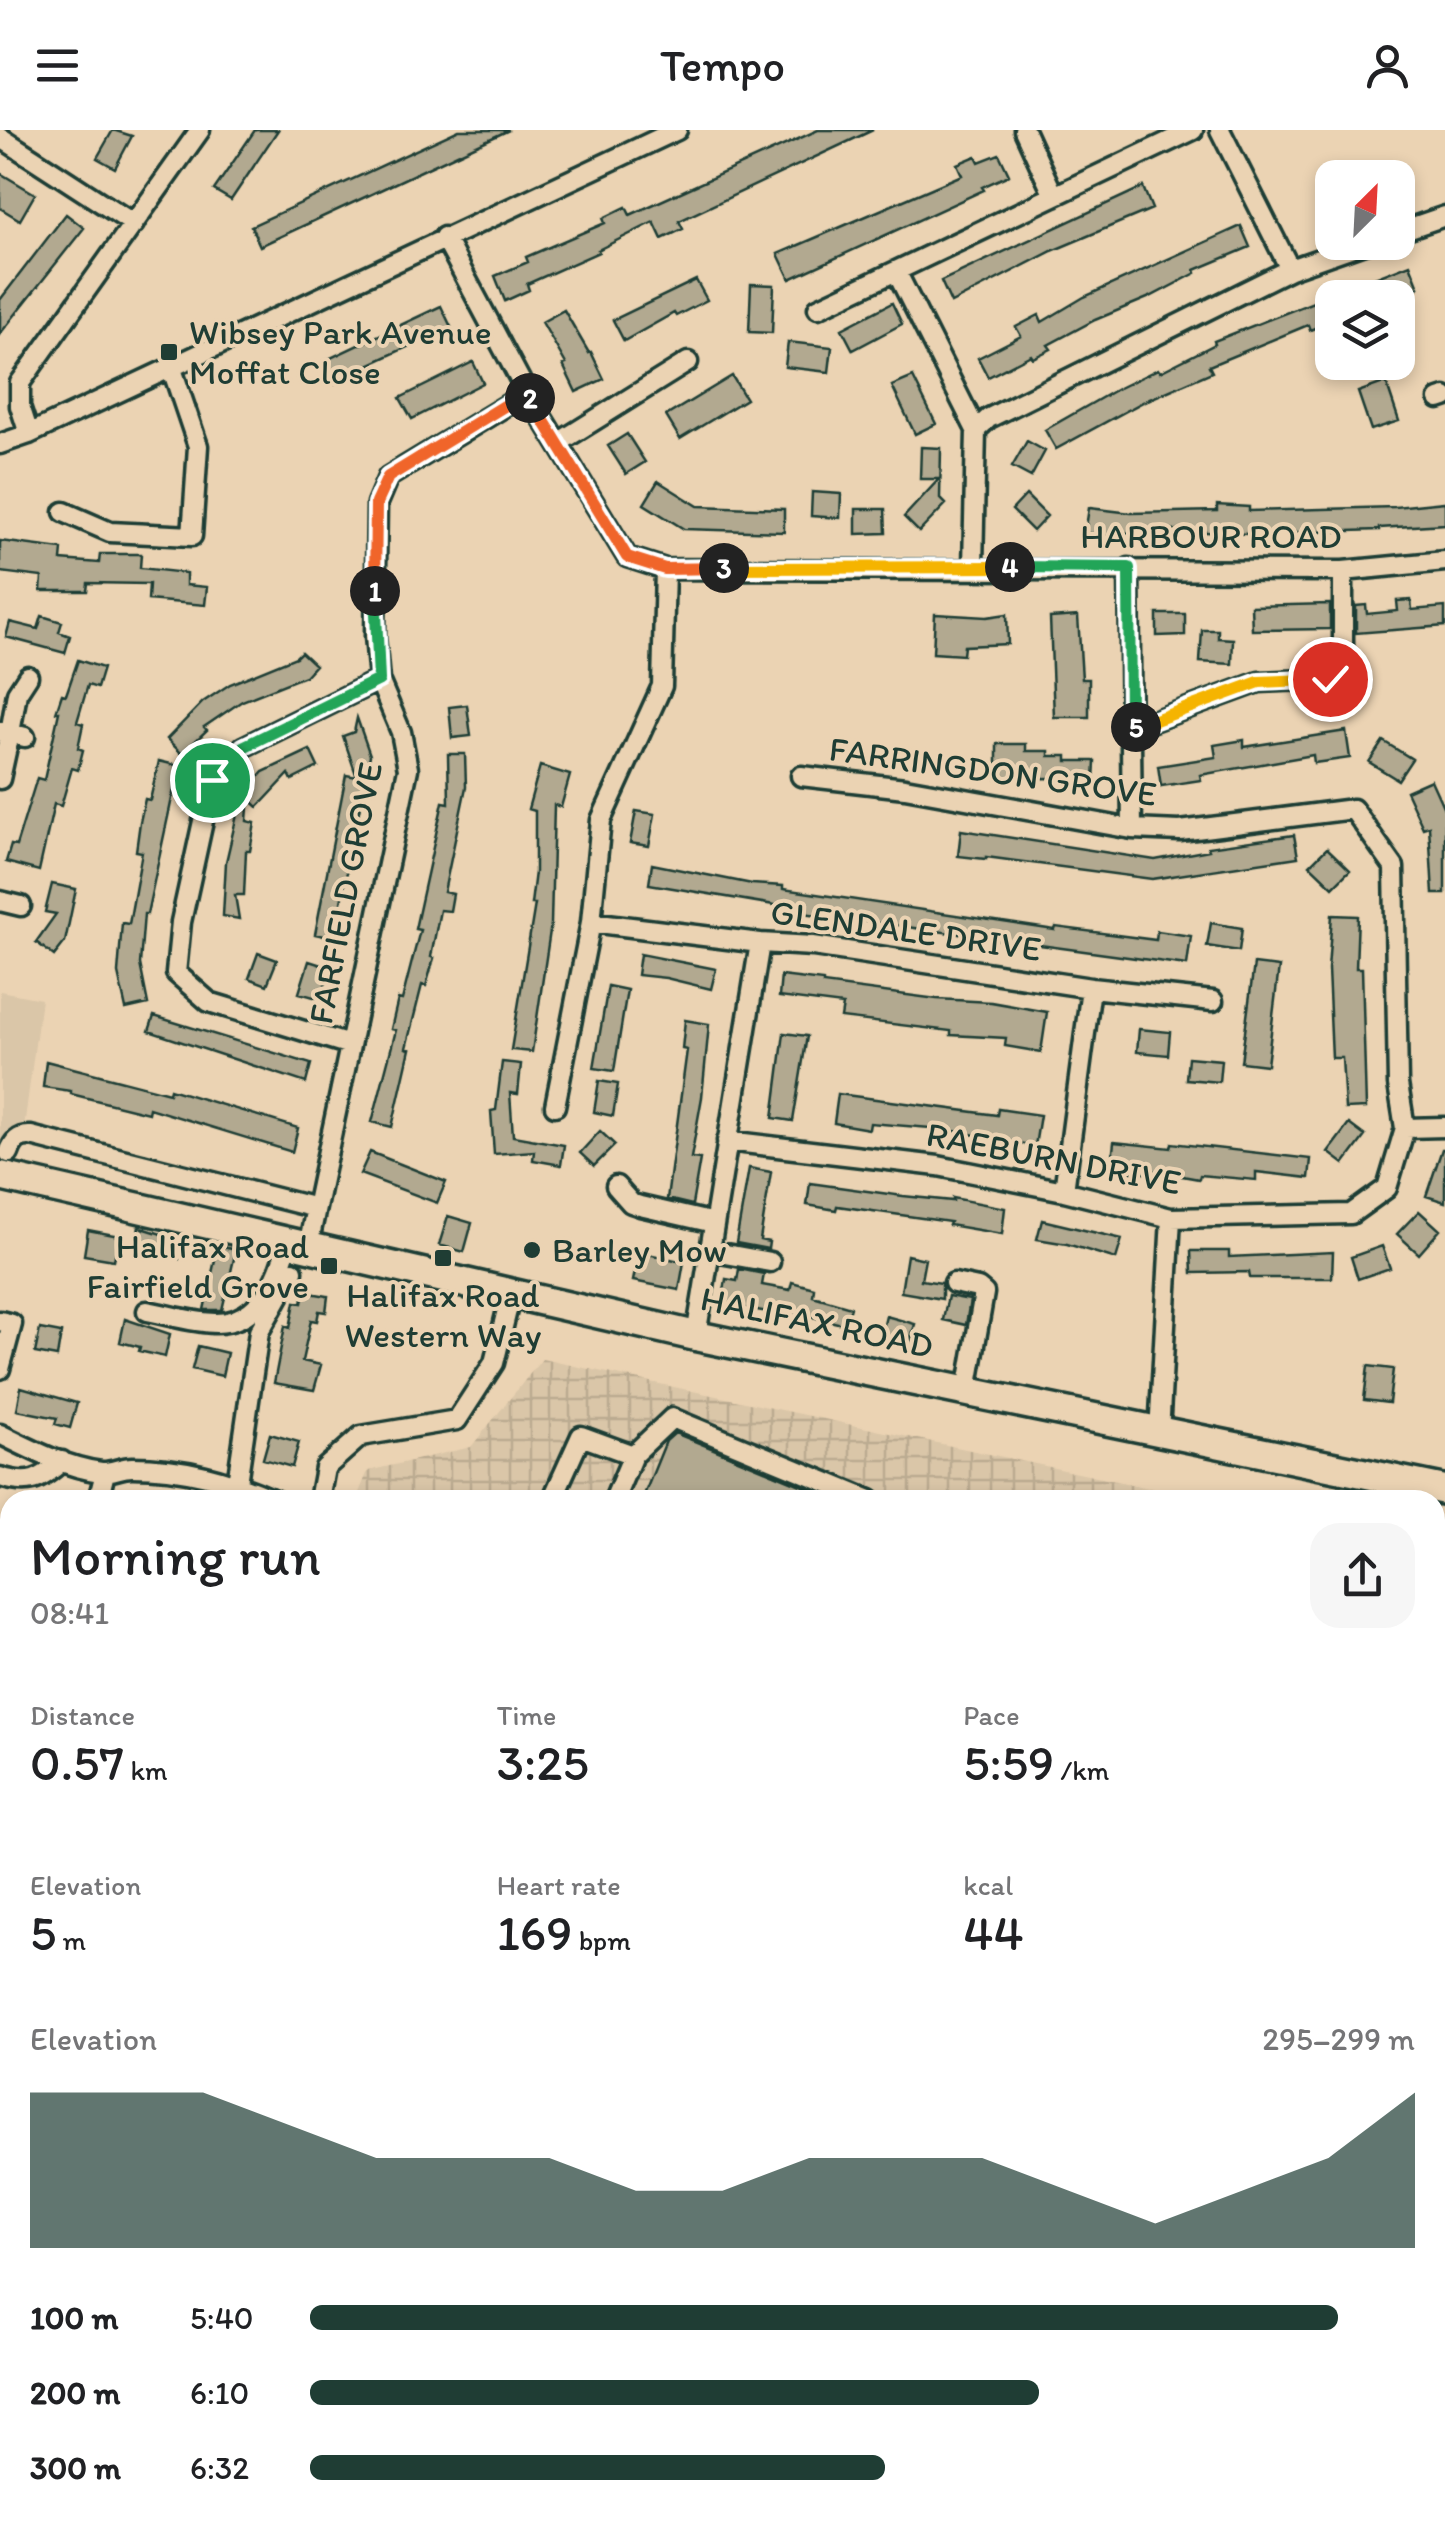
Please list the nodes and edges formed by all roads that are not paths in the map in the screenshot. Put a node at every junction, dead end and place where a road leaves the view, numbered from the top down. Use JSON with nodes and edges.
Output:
{"nodes":[{"id":1,"x":200,"y":130,"type":"edge"},
{"id":2,"x":675,"y":130,"type":"edge"},
{"id":3,"x":1024,"y":130,"type":"edge"},
{"id":4,"x":1192,"y":130,"type":"edge"},
{"id":5,"x":1220,"y":130,"type":"edge"},
{"id":6,"x":0,"y":137,"type":"edge"},
{"id":7,"x":1054,"y":196,"type":"junction"},
{"id":8,"x":1445,"y":216,"type":"edge"},
{"id":9,"x":134,"y":224,"type":"junction"},
{"id":10,"x":1415,"y":226,"type":"edge"},
{"id":11,"x":444,"y":237,"type":"junction"},
{"id":12,"x":1316,"y":260,"type":"edge"},
{"id":13,"x":1290,"y":269,"type":"junction"},
{"id":14,"x":896,"y":270,"type":"junction"},
{"id":15,"x":818,"y":308,"type":"dead end"},
{"id":16,"x":688,"y":362,"type":"dead end"},
{"id":17,"x":171,"y":366,"type":"junction"},
{"id":18,"x":527,"y":392,"type":"junction"},
{"id":19,"x":976,"y":430,"type":"junction"},
{"id":20,"x":30,"y":434,"type":"junction"},
{"id":21,"x":558,"y":443,"type":"junction"},
{"id":22,"x":0,"y":444,"type":"edge"},
{"id":23,"x":64,"y":512,"type":"dead end"},
{"id":24,"x":1445,"y":561,"type":"edge"},
{"id":25,"x":973,"y":567,"type":"junction"},
{"id":26,"x":1129,"y":568,"type":"junction"},
{"id":27,"x":665,"y":569,"type":"junction"},
{"id":28,"x":1343,"y":571,"type":"junction"},
{"id":29,"x":28,"y":676,"type":"dead end"},
{"id":30,"x":379,"y":680,"type":"junction"},
{"id":31,"x":1130,"y":729,"type":"junction"},
{"id":32,"x":12,"y":734,"type":"edge"},
{"id":33,"x":801,"y":776,"type":"dead end"},
{"id":34,"x":0,"y":779,"type":"edge"},
{"id":35,"x":1354,"y":808,"type":"joint"},
{"id":36,"x":1132,"y":829,"type":"junction"},
{"id":37,"x":0,"y":901,"type":"edge"},
{"id":38,"x":21,"y":906,"type":"dead end"},
{"id":39,"x":591,"y":922,"type":"junction"},
{"id":40,"x":760,"y":943,"type":"junction"},
{"id":41,"x":1091,"y":988,"type":"junction"},
{"id":42,"x":1213,"y":1002,"type":"dead end"},
{"id":43,"x":350,"y":1045,"type":"junction"},
{"id":44,"x":555,"y":1106,"type":"dead end"},
{"id":45,"x":1445,"y":1127,"type":"edge"},
{"id":46,"x":1405,"y":1128,"type":"junction"},
{"id":47,"x":726,"y":1141,"type":"junction"},
{"id":48,"x":4,"y":1165,"type":"edge"},
{"id":49,"x":616,"y":1186,"type":"dead end"},
{"id":50,"x":1064,"y":1191,"type":"junction"},
{"id":51,"x":316,"y":1208,"type":"junction"},
{"id":52,"x":1171,"y":1218,"type":"junction"},
{"id":53,"x":714,"y":1224,"type":"junction"},
{"id":54,"x":298,"y":1244,"type":"junction"},
{"id":55,"x":709,"y":1251,"type":"junction"},
{"id":56,"x":770,"y":1262,"type":"dead end"},
{"id":57,"x":293,"y":1271,"type":"dead end"},
{"id":58,"x":954,"y":1283,"type":"dead end"},
{"id":59,"x":510,"y":1294,"type":"junction"},
{"id":60,"x":147,"y":1311,"type":"dead end"},
{"id":61,"x":0,"y":1321,"type":"edge"},
{"id":62,"x":696,"y":1336,"type":"junction"},
{"id":63,"x":0,"y":1369,"type":"edge"},
{"id":64,"x":967,"y":1391,"type":"junction"},
{"id":65,"x":1159,"y":1433,"type":"junction"},
{"id":66,"x":0,"y":1434,"type":"edge"},
{"id":67,"x":633,"y":1455,"type":"junction"},
{"id":68,"x":62,"y":1461,"type":"junction"},
{"id":69,"x":105,"y":1472,"type":"junction"},
{"id":70,"x":0,"y":1477,"type":"edge"},
{"id":71,"x":237,"y":1483,"type":"junction"},
{"id":72,"x":100,"y":1490,"type":"edge"},
{"id":73,"x":252,"y":1490,"type":"edge"},
{"id":74,"x":321,"y":1490,"type":"edge"},
{"id":75,"x":557,"y":1490,"type":"edge"},
{"id":76,"x":618,"y":1490,"type":"edge"},
{"id":77,"x":846,"y":1490,"type":"edge"},
{"id":78,"x":1445,"y":1490,"type":"edge"}],
"edges":[{"from":1,"to":9,"type":"street"},
{"from":2,"to":11,"type":"street"},
{"from":3,"to":7,"type":"street"},
{"from":4,"to":7,"type":"street"},
{"from":5,"to":13,"type":"street"},
{"from":6,"to":9,"type":"street"},
{"from":7,"to":14,"type":"street"},
{"from":8,"to":10,"type":"street"},
{"from":9,"to":20,"type":"street"},
{"from":11,"to":17,"type":"street"},
{"from":11,"to":18,"type":"street","name":"HARBOUR ROAD"},
{"from":12,"to":13,"type":"street"},
{"from":13,"to":19,"type":"street"},
{"from":14,"to":15,"type":"street"},
{"from":14,"to":19,"type":"street"},
{"from":16,"to":21,"type":"street"},
{"from":17,"to":20,"type":"street"},
{"from":17,"to":23,"type":"street"},
{"from":18,"to":21,"type":"street","name":"HARBOUR ROAD"},
{"from":18,"to":30,"type":"street","name":"FARFIELD GROVE"},
{"from":19,"to":25,"type":"street"},
{"from":20,"to":22,"type":"street"},
{"from":21,"to":27,"type":"street","name":"HARBOUR ROAD"},
{"from":24,"to":28,"type":"street","name":"HARBOUR ROAD"},
{"from":25,"to":26,"type":"street","name":"HARBOUR ROAD"},
{"from":25,"to":27,"type":"street","name":"HARBOUR ROAD"},
{"from":26,"to":28,"type":"street","name":"HARBOUR ROAD"},
{"from":26,"to":31,"type":"street"},
{"from":27,"to":39,"type":"street"},
{"from":28,"to":31,"type":"street"},
{"from":29,"to":32,"type":"street"},
{"from":30,"to":43,"type":"street","name":"FARFIELD GROVE"},
{"from":30,"to":43,"type":"street"},
{"from":31,"to":36,"type":"street"},
{"from":32,"to":34,"type":"street"},
{"from":33,"to":36,"type":"street","name":"FARRINGDON GROVE"},
{"from":35,"to":36,"type":"street","name":"FARRINGDON GROVE"},
{"from":35,"to":46,"type":"street","name":"RAEBURN DRIVE"},
{"from":37,"to":38,"type":"street"},
{"from":39,"to":40,"type":"street","name":"GLENDALE DRIVE"},
{"from":39,"to":44,"type":"street"},
{"from":40,"to":41,"type":"street","name":"GLENDALE DRIVE"},
{"from":40,"to":47,"type":"street"},
{"from":41,"to":42,"type":"street","name":"GLENDALE DRIVE"},
{"from":41,"to":50,"type":"street"},
{"from":43,"to":51,"type":"street","name":"FARFIELD GROVE"},
{"from":45,"to":46,"type":"street"},
{"from":46,"to":52,"type":"street","name":"RAEBURN DRIVE"},
{"from":47,"to":50,"type":"street","name":"RAEBURN DRIVE"},
{"from":47,"to":53,"type":"street"},
{"from":48,"to":51,"type":"street"},
{"from":48,"to":54,"type":"highway","name":"HALIFAX ROAD"},
{"from":49,"to":53,"type":"street"},
{"from":50,"to":52,"type":"street","name":"RAEBURN DRIVE"},
{"from":51,"to":54,"type":"street","name":"FARFIELD GROVE"},
{"from":52,"to":65,"type":"street"},
{"from":53,"to":55,"type":"street"},
{"from":54,"to":59,"type":"highway","name":"HALIFAX ROAD"},
{"from":54,"to":60,"type":"street","name":"FARFIELD GROVE"},
{"from":55,"to":56,"type":"street"},
{"from":55,"to":62,"type":"street"},
{"from":57,"to":71,"type":"street"},
{"from":58,"to":64,"type":"street"},
{"from":59,"to":62,"type":"highway","name":"HALIFAX ROAD"},
{"from":59,"to":74,"type":"street"},
{"from":61,"to":63,"type":"street"},
{"from":62,"to":64,"type":"highway","name":"HALIFAX ROAD"},
{"from":64,"to":65,"type":"highway","name":"HALIFAX ROAD"},
{"from":65,"to":78,"type":"highway","name":"HALIFAX ROAD"},
{"from":66,"to":68,"type":"street"},
{"from":67,"to":75,"type":"street"},
{"from":67,"to":76,"type":"street"},
{"from":67,"to":77,"type":"street"},
{"from":68,"to":69,"type":"street"},
{"from":68,"to":70,"type":"street"},
{"from":69,"to":71,"type":"street"},
{"from":69,"to":72,"type":"street"},
{"from":71,"to":73,"type":"street"}]}
